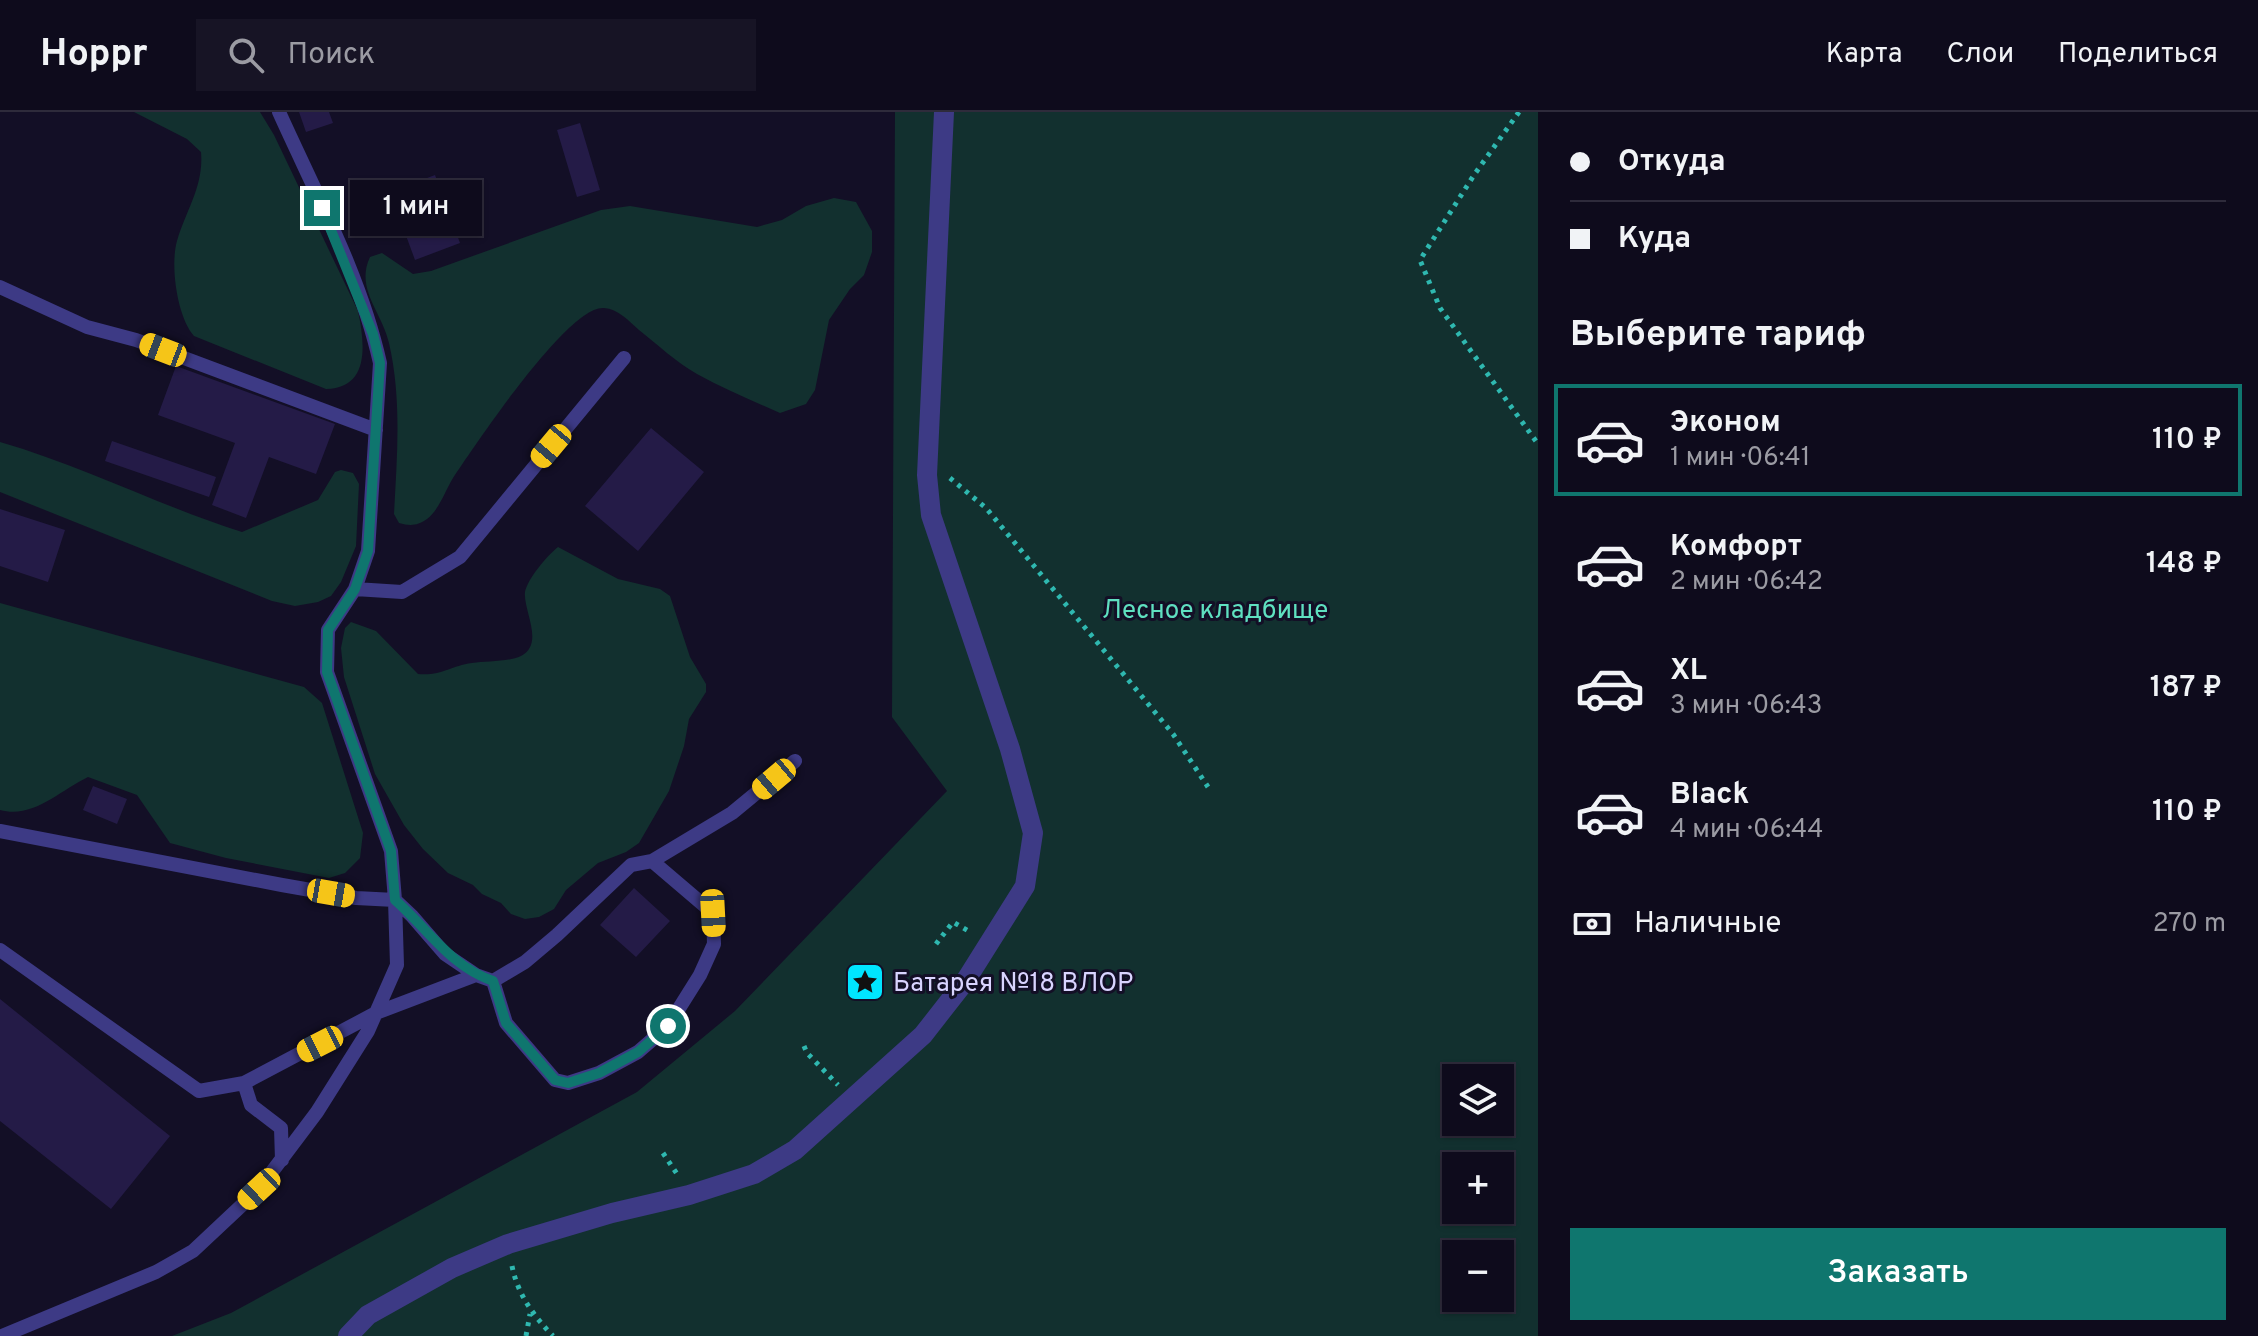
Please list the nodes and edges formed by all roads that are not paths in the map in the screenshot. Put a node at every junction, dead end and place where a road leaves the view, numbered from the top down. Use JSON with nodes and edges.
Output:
{"nodes":[{"id":1,"x":279,"y":112,"type":"edge"},
{"id":2,"x":944,"y":112,"type":"edge"},
{"id":3,"x":0,"y":287,"type":"edge"},
{"id":4,"x":624,"y":358,"type":"dead end"},
{"id":5,"x":376,"y":430,"type":"junction"},
{"id":6,"x":355,"y":589,"type":"junction"},
{"id":7,"x":795,"y":761,"type":"dead end"},
{"id":8,"x":0,"y":831,"type":"edge"},
{"id":9,"x":652,"y":861,"type":"junction"},
{"id":10,"x":395,"y":900,"type":"junction"},
{"id":11,"x":0,"y":950,"type":"edge"},
{"id":12,"x":476,"y":975,"type":"junction"},
{"id":13,"x":493,"y":981,"type":"junction"},
{"id":14,"x":376,"y":1013,"type":"junction"},
{"id":15,"x":244,"y":1083,"type":"junction"},
{"id":16,"x":282,"y":1160,"type":"junction"},
{"id":17,"x":2,"y":1336,"type":"edge"},
{"id":18,"x":348,"y":1336,"type":"edge"}],
"edges":[{"from":1,"to":5,"type":"lane"},
{"from":2,"to":18,"type":"street"},
{"from":3,"to":5,"type":"lane"},
{"from":4,"to":6,"type":"lane"},
{"from":5,"to":6,"type":"lane"},
{"from":6,"to":10,"type":"lane"},
{"from":7,"to":9,"type":"lane"},
{"from":8,"to":10,"type":"lane"},
{"from":9,"to":13,"type":"lane"},
{"from":9,"to":13,"type":"lane"},
{"from":10,"to":12,"type":"lane"},
{"from":10,"to":14,"type":"lane"},
{"from":11,"to":15,"type":"lane"},
{"from":12,"to":13,"type":"lane"},
{"from":12,"to":14,"type":"lane"},
{"from":14,"to":15,"type":"lane"},
{"from":14,"to":16,"type":"lane"},
{"from":15,"to":16,"type":"lane"},
{"from":16,"to":17,"type":"lane"}]}
